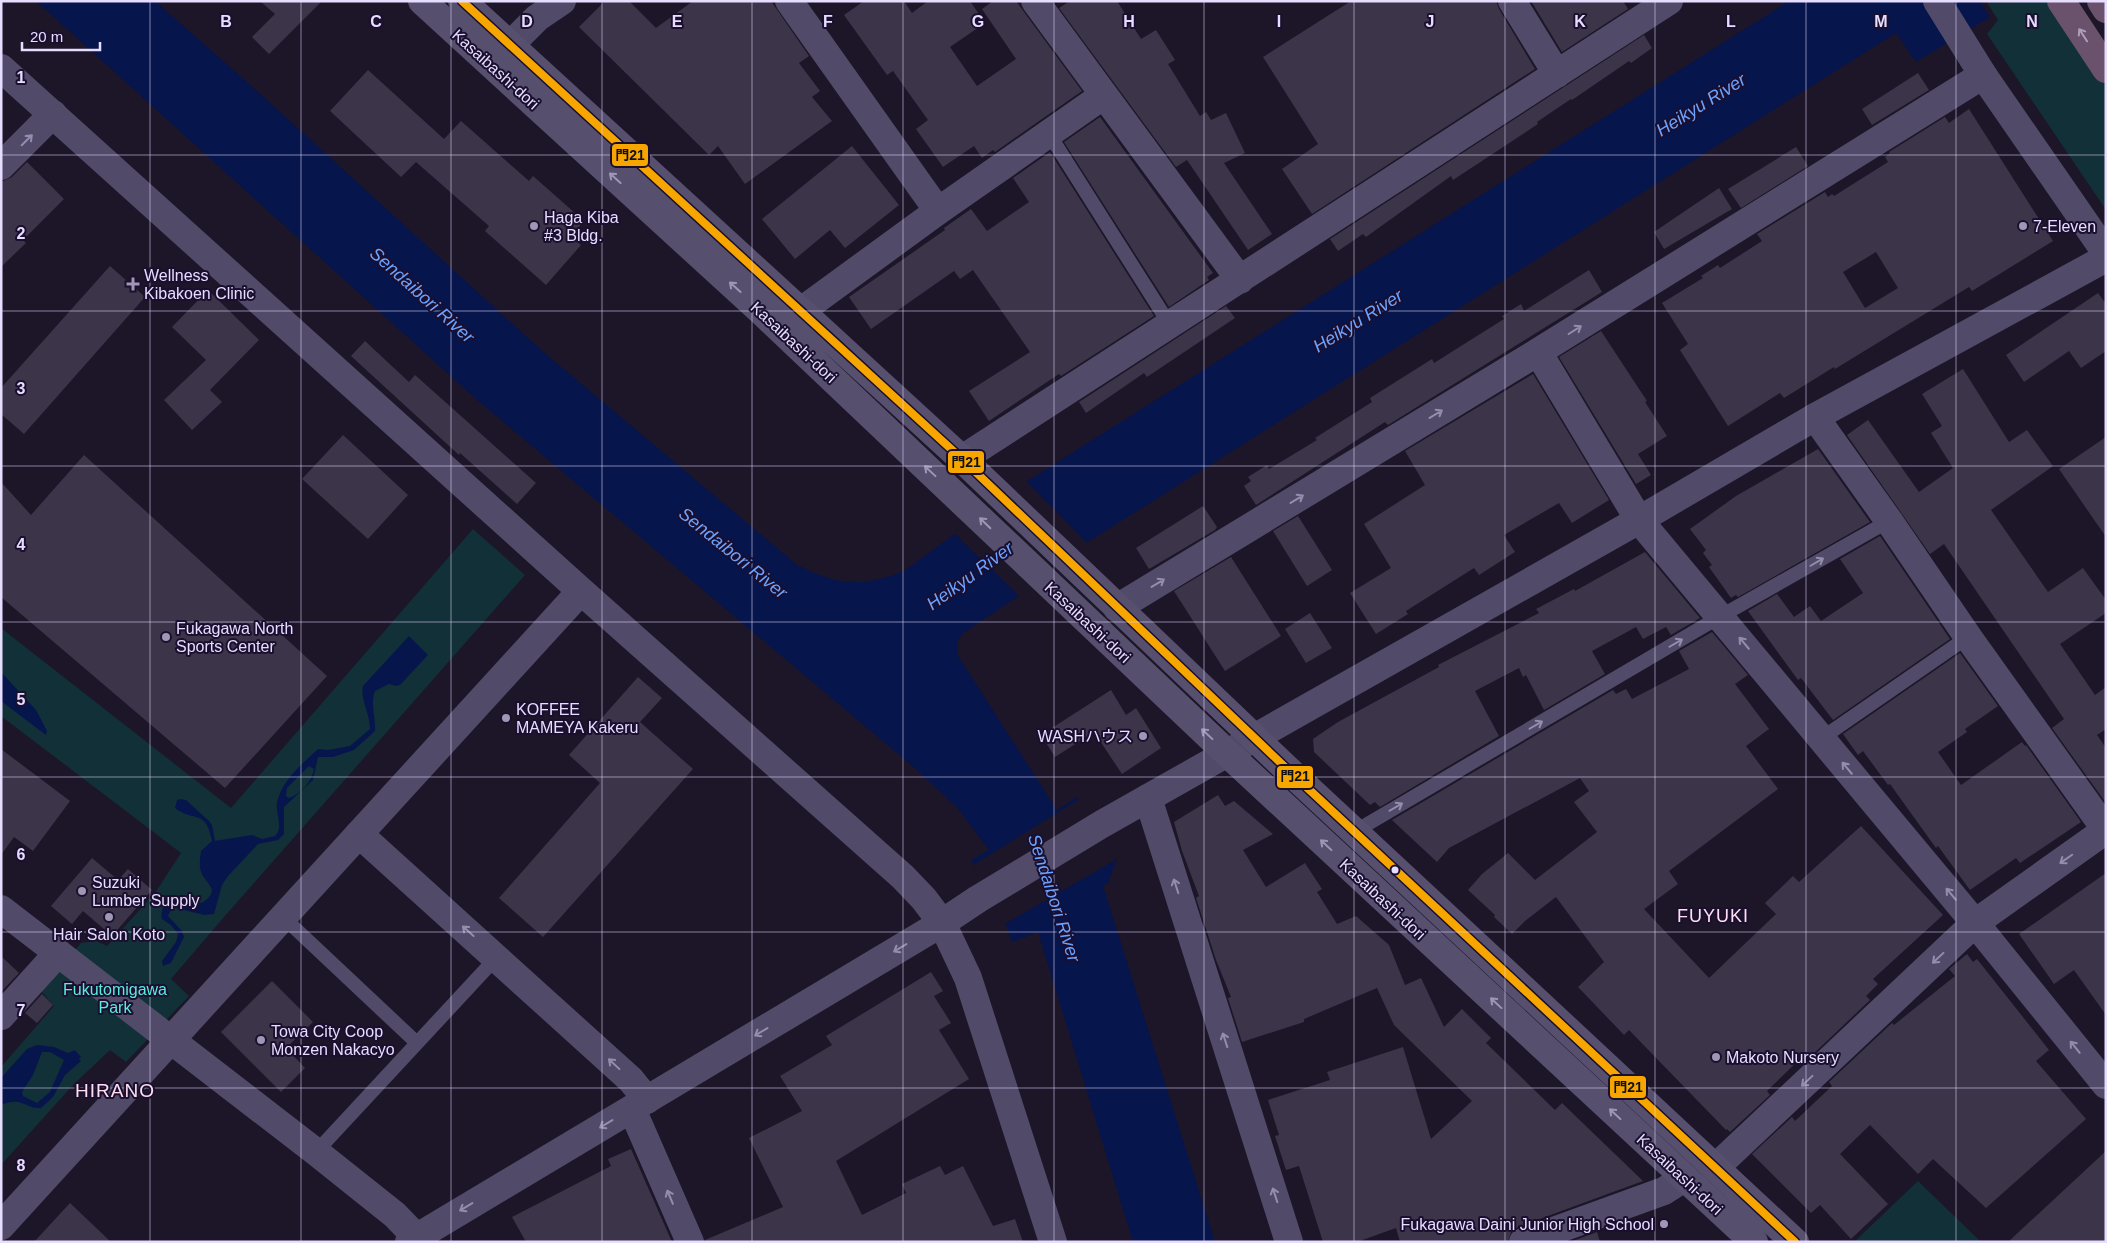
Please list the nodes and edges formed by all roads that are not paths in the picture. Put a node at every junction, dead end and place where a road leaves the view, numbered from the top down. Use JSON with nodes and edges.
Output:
{"nodes":[{"id":1,"x":422,"y":1,"type":"edge"},
{"id":2,"x":462,"y":1,"type":"edge"},
{"id":3,"x":562,"y":1,"type":"edge"},
{"id":4,"x":789,"y":1,"type":"edge"},
{"id":5,"x":1036,"y":1,"type":"edge"},
{"id":6,"x":1512,"y":1,"type":"edge"},
{"id":7,"x":1669,"y":1,"type":"edge"},
{"id":8,"x":1937,"y":1,"type":"edge"},
{"id":9,"x":2061,"y":1,"type":"edge"},
{"id":10,"x":2101,"y":1,"type":"edge"},
{"id":11,"x":2106,"y":9,"type":"edge"},
{"id":12,"x":510,"y":45,"type":"junction"},
{"id":13,"x":1,"y":68,"type":"edge"},
{"id":14,"x":2106,"y":70,"type":"edge"},
{"id":15,"x":1557,"y":74,"type":"junction"},
{"id":16,"x":1983,"y":75,"type":"junction"},
{"id":17,"x":1104,"y":95,"type":"junction"},
{"id":18,"x":52,"y":114,"type":"junction"},
{"id":19,"x":1049,"y":134,"type":"junction"},
{"id":20,"x":1,"y":166,"type":"edge"},
{"id":21,"x":938,"y":211,"type":"junction"},
{"id":22,"x":2106,"y":253,"type":"edge"},
{"id":23,"x":2106,"y":258,"type":"edge"},
{"id":24,"x":1240,"y":280,"type":"junction"},
{"id":25,"x":800,"y":311,"type":"junction"},
{"id":26,"x":1170,"y":325,"type":"junction"},
{"id":27,"x":1538,"y":352,"type":"junction"},
{"id":28,"x":1815,"y":418,"type":"junction"},
{"id":29,"x":962,"y":460,"type":"junction"},
{"id":30,"x":1639,"y":520,"type":"junction"},
{"id":31,"x":1889,"y":521,"type":"junction"},
{"id":32,"x":581,"y":591,"type":"junction"},
{"id":33,"x":1117,"y":608,"type":"junction"},
{"id":34,"x":1722,"y":616,"type":"junction"},
{"id":35,"x":1968,"y":637,"type":"junction"},
{"id":36,"x":1255,"y":738,"type":"junction"},
{"id":37,"x":1822,"y":738,"type":"junction"},
{"id":38,"x":1228,"y":754,"type":"junction"},
{"id":39,"x":1148,"y":798,"type":"junction"},
{"id":40,"x":2106,"y":830,"type":"edge"},
{"id":41,"x":1354,"y":832,"type":"junction"},
{"id":42,"x":359,"y":834,"type":"junction"},
{"id":43,"x":1,"y":908,"type":"edge"},
{"id":44,"x":283,"y":917,"type":"junction"},
{"id":45,"x":942,"y":923,"type":"junction"},
{"id":46,"x":1975,"y":923,"type":"junction"},
{"id":47,"x":58,"y":953,"type":"junction"},
{"id":48,"x":498,"y":957,"type":"junction"},
{"id":49,"x":1,"y":1016,"type":"edge"},
{"id":50,"x":171,"y":1042,"type":"junction"},
{"id":51,"x":418,"y":1043,"type":"junction"},
{"id":52,"x":2106,"y":1085,"type":"edge"},
{"id":53,"x":640,"y":1104,"type":"junction"},
{"id":54,"x":316,"y":1152,"type":"junction"},
{"id":55,"x":1715,"y":1168,"type":"junction"},
{"id":56,"x":1684,"y":1178,"type":"junction"},
{"id":57,"x":1,"y":1226,"type":"edge"},
{"id":58,"x":415,"y":1240,"type":"edge"},
{"id":59,"x":690,"y":1242,"type":"edge"},
{"id":60,"x":1053,"y":1242,"type":"edge"},
{"id":61,"x":1289,"y":1242,"type":"edge"},
{"id":62,"x":1523,"y":1242,"type":"edge"},
{"id":63,"x":1754,"y":1242,"type":"edge"},
{"id":64,"x":1795,"y":1242,"type":"edge"}],
"edges":[{"from":38,"to":1,"type":"main road","name":"Kasaibashi-dori","one_way":true},
{"from":2,"to":12,"type":"main road","name":"Kasaibashi-dori"},
{"from":3,"to":12,"type":"street"},
{"from":4,"to":21,"type":"street"},
{"from":5,"to":17,"type":"street"},
{"from":6,"to":15,"type":"street"},
{"from":7,"to":15,"type":"street"},
{"from":8,"to":16,"type":"street"},
{"from":14,"to":9,"type":"highway","one_way":true},
{"from":10,"to":11,"type":"highway"},
{"from":12,"to":25,"type":"main road","name":"Kasaibashi-dori"},
{"from":13,"to":18,"type":"street"},
{"from":15,"to":24,"type":"street"},
{"from":16,"to":22,"type":"street"},
{"from":27,"to":16,"type":"street","one_way":true},
{"from":17,"to":19,"type":"street"},
{"from":17,"to":24,"type":"street"},
{"from":20,"to":18,"type":"street","one_way":true},
{"from":18,"to":32,"type":"street"},
{"from":19,"to":21,"type":"street"},
{"from":19,"to":26,"type":"lane"},
{"from":21,"to":25,"type":"street"},
{"from":23,"to":28,"type":"street"},
{"from":24,"to":26,"type":"street"},
{"from":25,"to":29,"type":"main road","name":"Kasaibashi-dori"},
{"from":26,"to":29,"type":"street"},
{"from":27,"to":30,"type":"street"},
{"from":33,"to":27,"type":"street","one_way":true},
{"from":28,"to":30,"type":"street"},
{"from":28,"to":31,"type":"street"},
{"from":29,"to":33,"type":"main road","name":"Kasaibashi-dori"},
{"from":30,"to":34,"type":"street"},
{"from":30,"to":36,"type":"street"},
{"from":34,"to":31,"type":"lane","one_way":true},
{"from":31,"to":35,"type":"street"},
{"from":32,"to":42,"type":"street"},
{"from":32,"to":45,"type":"street"},
{"from":33,"to":36,"type":"main road","name":"Kasaibashi-dori"},
{"from":37,"to":34,"type":"street","one_way":true},
{"from":41,"to":34,"type":"lane","one_way":true},
{"from":35,"to":37,"type":"lane"},
{"from":35,"to":40,"type":"street"},
{"from":36,"to":38,"type":"street"},
{"from":36,"to":41,"type":"main road","name":"Kasaibashi-dori"},
{"from":46,"to":37,"type":"street","one_way":true},
{"from":38,"to":39,"type":"street"},
{"from":56,"to":38,"type":"main road","name":"Kasaibashi-dori","one_way":true},
{"from":39,"to":45,"type":"street"},
{"from":61,"to":39,"type":"street","one_way":true},
{"from":40,"to":46,"type":"street","one_way":true},
{"from":41,"to":55,"type":"main road","name":"Kasaibashi-dori"},
{"from":42,"to":44,"type":"street"},
{"from":48,"to":42,"type":"street","one_way":true},
{"from":43,"to":47,"type":"street"},
{"from":44,"to":50,"type":"street"},
{"from":44,"to":51,"type":"lane"},
{"from":45,"to":53,"type":"street","one_way":true},
{"from":45,"to":60,"type":"street"},
{"from":52,"to":46,"type":"street","one_way":true},
{"from":46,"to":55,"type":"street","one_way":true},
{"from":47,"to":49,"type":"street"},
{"from":47,"to":50,"type":"street"},
{"from":48,"to":51,"type":"lane"},
{"from":53,"to":48,"type":"street","one_way":true},
{"from":50,"to":54,"type":"street"},
{"from":50,"to":57,"type":"street"},
{"from":51,"to":54,"type":"lane"},
{"from":53,"to":58,"type":"street","one_way":true},
{"from":59,"to":53,"type":"street","one_way":true},
{"from":54,"to":58,"type":"street"},
{"from":55,"to":64,"type":"main road","name":"Kasaibashi-dori"},
{"from":56,"to":62,"type":"street"},
{"from":56,"to":63,"type":"main road","name":"Kasaibashi-dori"}]}
